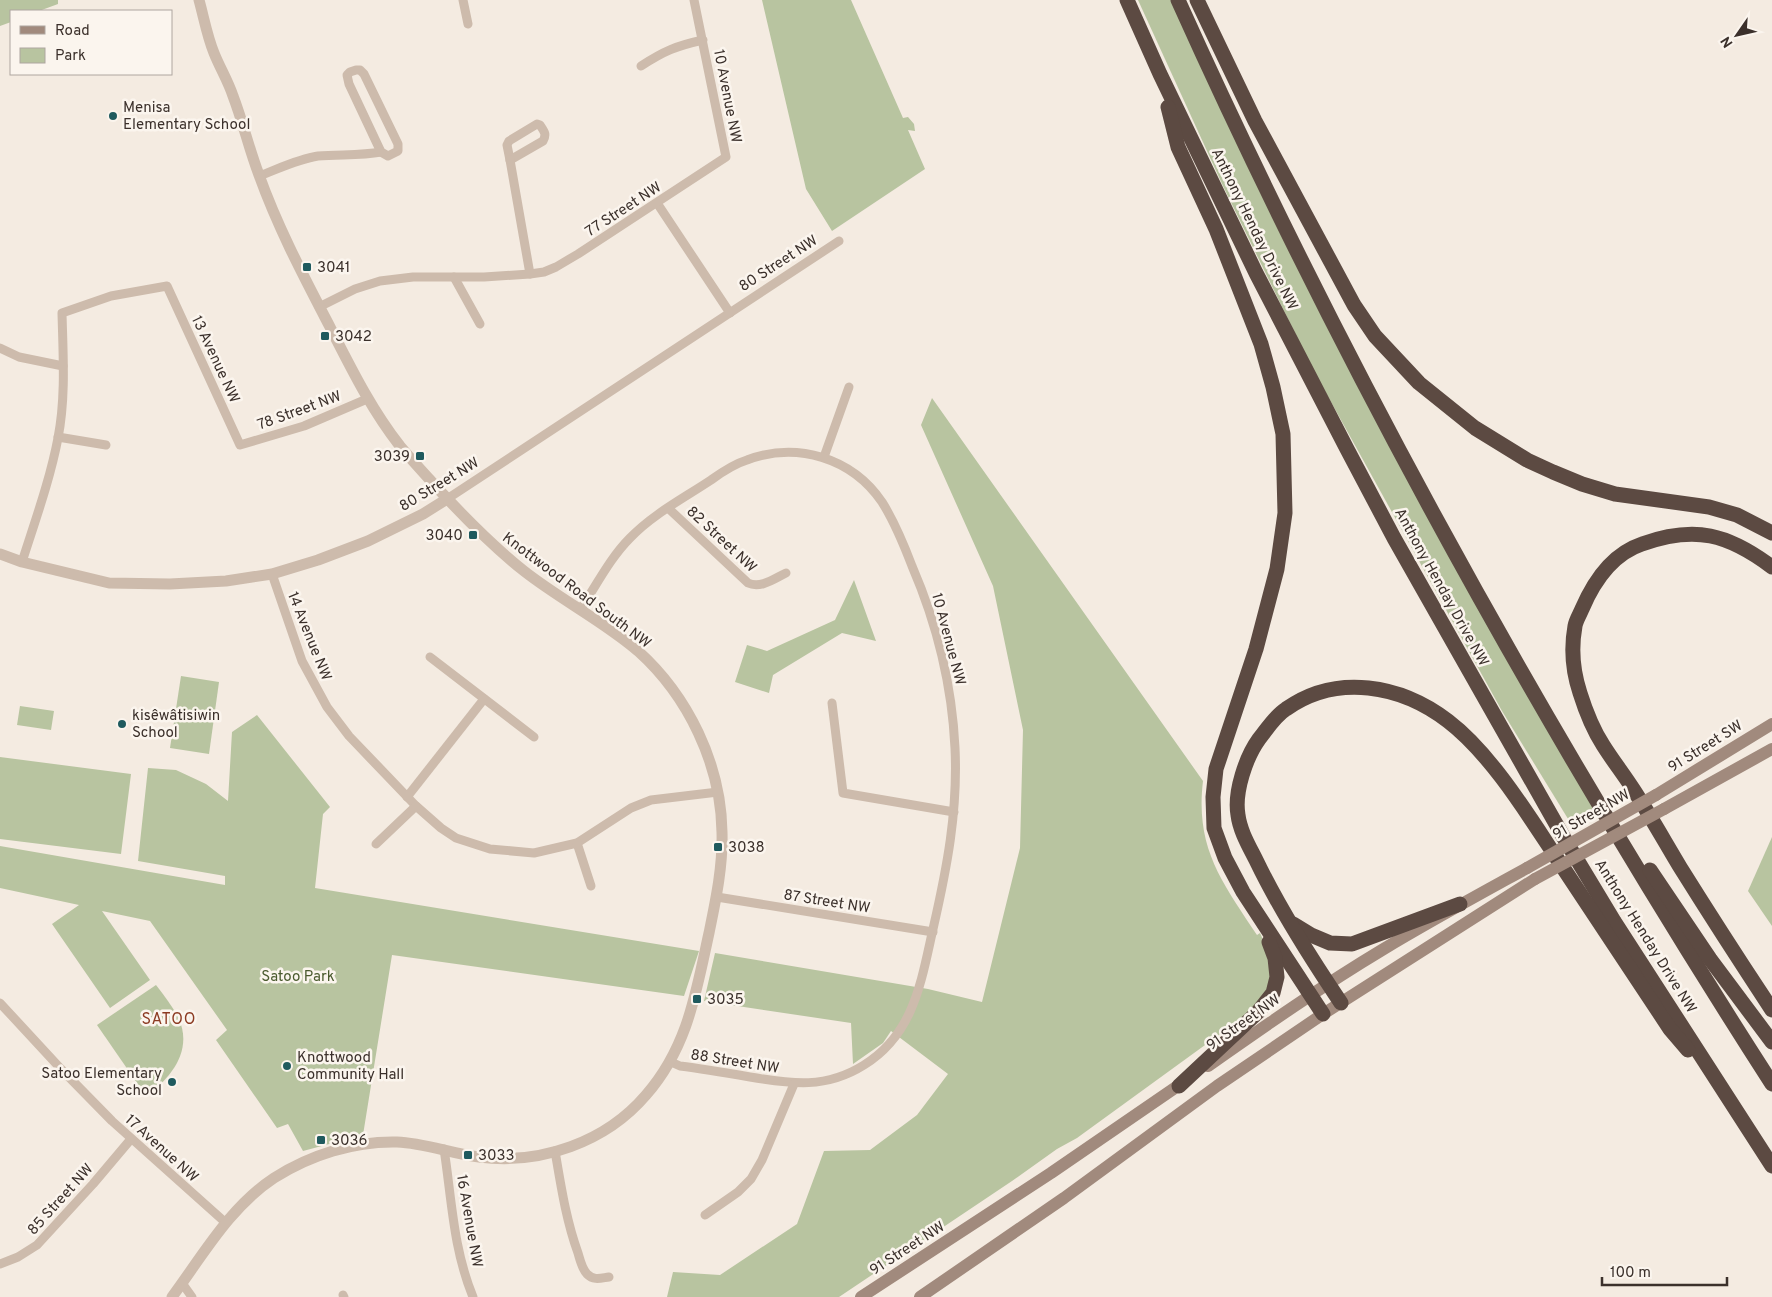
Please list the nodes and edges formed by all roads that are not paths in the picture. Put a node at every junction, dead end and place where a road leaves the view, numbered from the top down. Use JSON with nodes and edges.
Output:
{"nodes":[{"id":1,"x":199,"y":0,"type":"edge"},
{"id":2,"x":463,"y":0,"type":"edge"},
{"id":3,"x":694,"y":0,"type":"edge"},
{"id":4,"x":1127,"y":0,"type":"edge"},
{"id":5,"x":1178,"y":0,"type":"edge"},
{"id":6,"x":1196,"y":0,"type":"edge"},
{"id":7,"x":468,"y":24,"type":"dead end"},
{"id":8,"x":703,"y":40,"type":"junction"},
{"id":9,"x":642,"y":66,"type":"dead end"},
{"id":10,"x":1160,"y":74,"type":"junction"},
{"id":11,"x":381,"y":152,"type":"junction"},
{"id":12,"x":726,"y":158,"type":"joint"},
{"id":13,"x":510,"y":160,"type":"junction"},
{"id":14,"x":259,"y":176,"type":"junction"},
{"id":15,"x":657,"y":203,"type":"junction"},
{"id":16,"x":839,"y":241,"type":"dead end"},
{"id":17,"x":530,"y":274,"type":"junction"},
{"id":18,"x":454,"y":277,"type":"junction"},
{"id":19,"x":319,"y":306,"type":"junction"},
{"id":20,"x":730,"y":313,"type":"junction"},
{"id":21,"x":480,"y":324,"type":"dead end"},
{"id":22,"x":0,"y":348,"type":"edge"},
{"id":23,"x":63,"y":366,"type":"junction"},
{"id":24,"x":849,"y":387,"type":"dead end"},
{"id":25,"x":367,"y":399,"type":"junction"},
{"id":26,"x":58,"y":437,"type":"junction"},
{"id":27,"x":240,"y":444,"type":"joint"},
{"id":28,"x":106,"y":445,"type":"dead end"},
{"id":29,"x":824,"y":457,"type":"junction"},
{"id":30,"x":868,"y":486,"type":"joint"},
{"id":31,"x":447,"y":499,"type":"junction"},
{"id":32,"x":668,"y":508,"type":"junction"},
{"id":33,"x":1772,"y":533,"type":"edge"},
{"id":34,"x":0,"y":554,"type":"edge"},
{"id":35,"x":22,"y":562,"type":"junction"},
{"id":36,"x":1772,"y":568,"type":"edge"},
{"id":37,"x":786,"y":573,"type":"dead end"},
{"id":38,"x":272,"y":574,"type":"junction"},
{"id":39,"x":580,"y":610,"type":"junction"},
{"id":40,"x":430,"y":657,"type":"dead end"},
{"id":41,"x":484,"y":698,"type":"junction"},
{"id":42,"x":832,"y":703,"type":"dead end"},
{"id":43,"x":1772,"y":724,"type":"edge"},
{"id":44,"x":534,"y":737,"type":"dead end"},
{"id":45,"x":1772,"y":749,"type":"edge"},
{"id":46,"x":718,"y":792,"type":"junction"},
{"id":47,"x":1593,"y":794,"type":"junction"},
{"id":48,"x":1656,"y":795,"type":"joint"},
{"id":49,"x":407,"y":796,"type":"junction"},
{"id":50,"x":416,"y":806,"type":"junction"},
{"id":51,"x":954,"y":812,"type":"junction"},
{"id":52,"x":578,"y":843,"type":"junction"},
{"id":53,"x":376,"y":844,"type":"dead end"},
{"id":54,"x":1531,"y":874,"type":"junction"},
{"id":55,"x":590,"y":886,"type":"dead end"},
{"id":56,"x":717,"y":897,"type":"junction"},
{"id":57,"x":1460,"y":904,"type":"junction"},
{"id":58,"x":1254,"y":909,"type":"junction"},
{"id":59,"x":1289,"y":922,"type":"junction"},
{"id":60,"x":933,"y":932,"type":"junction"},
{"id":61,"x":1329,"y":984,"type":"junction"},
{"id":62,"x":1311,"y":995,"type":"junction"},
{"id":63,"x":0,"y":1002,"type":"edge"},
{"id":64,"x":1341,"y":1003,"type":"junction"},
{"id":65,"x":1772,"y":1010,"type":"edge"},
{"id":66,"x":1323,"y":1014,"type":"junction"},
{"id":67,"x":1772,"y":1042,"type":"edge"},
{"id":68,"x":889,"y":1045,"type":"joint"},
{"id":69,"x":671,"y":1062,"type":"junction"},
{"id":70,"x":794,"y":1084,"type":"junction"},
{"id":71,"x":1772,"y":1084,"type":"edge"},
{"id":72,"x":1179,"y":1086,"type":"junction"},
{"id":73,"x":1728,"y":1097,"type":"junction"},
{"id":74,"x":131,"y":1139,"type":"junction"},
{"id":75,"x":444,"y":1149,"type":"junction"},
{"id":76,"x":555,"y":1152,"type":"junction"},
{"id":77,"x":1772,"y":1166,"type":"edge"},
{"id":78,"x":705,"y":1215,"type":"dead end"},
{"id":79,"x":226,"y":1223,"type":"junction"},
{"id":80,"x":0,"y":1264,"type":"edge"},
{"id":81,"x":609,"y":1277,"type":"dead end"},
{"id":82,"x":182,"y":1283,"type":"junction"},
{"id":83,"x":172,"y":1297,"type":"edge"},
{"id":84,"x":192,"y":1297,"type":"edge"},
{"id":85,"x":473,"y":1297,"type":"edge"},
{"id":86,"x":861,"y":1297,"type":"edge"},
{"id":87,"x":920,"y":1297,"type":"edge"}],
"edges":[{"from":1,"to":14,"type":"street","name":"Knottwood Road South NW"},
{"from":2,"to":7,"type":"street"},
{"from":3,"to":8,"type":"street","name":"10 Avenue NW"},
{"from":4,"to":10,"type":"highway","name":"Anthony Henday Drive NW"},
{"from":5,"to":47,"type":"highway","name":"Anthony Henday Drive NW"},
{"from":6,"to":33,"type":"highway"},
{"from":8,"to":9,"type":"street","name":"10 Avenue NW"},
{"from":8,"to":12,"type":"street","name":"10 Avenue NW"},
{"from":10,"to":58,"type":"highway"},
{"from":10,"to":73,"type":"highway","name":"Anthony Henday Drive NW"},
{"from":11,"to":11,"type":"street"},
{"from":11,"to":14,"type":"street"},
{"from":12,"to":15,"type":"street","name":"77 Street NW"},
{"from":13,"to":13,"type":"street"},
{"from":13,"to":17,"type":"street"},
{"from":14,"to":19,"type":"street","name":"Knottwood Road South NW"},
{"from":15,"to":17,"type":"street","name":"77 Street NW"},
{"from":15,"to":20,"type":"street"},
{"from":16,"to":20,"type":"street","name":"80 Street NW"},
{"from":17,"to":18,"type":"street","name":"77 Street NW"},
{"from":18,"to":19,"type":"street","name":"77 Street NW"},
{"from":18,"to":21,"type":"street"},
{"from":19,"to":25,"type":"street","name":"Knottwood Road South NW"},
{"from":20,"to":31,"type":"street","name":"80 Street NW"},
{"from":22,"to":23,"type":"street"},
{"from":23,"to":26,"type":"street"},
{"from":23,"to":27,"type":"street","name":"13 Avenue NW"},
{"from":24,"to":29,"type":"street"},
{"from":25,"to":27,"type":"street","name":"78 Street NW"},
{"from":25,"to":31,"type":"street","name":"Knottwood Road South NW"},
{"from":26,"to":28,"type":"street"},
{"from":26,"to":35,"type":"street"},
{"from":29,"to":30,"type":"street","name":"82 Street NW"},
{"from":29,"to":32,"type":"street","name":"82 Street NW"},
{"from":30,"to":51,"type":"street","name":"10 Avenue NW"},
{"from":31,"to":38,"type":"street","name":"80 Street NW"},
{"from":31,"to":39,"type":"street","name":"Knottwood Road South NW"},
{"from":32,"to":37,"type":"street","name":"82 Street NW"},
{"from":32,"to":39,"type":"street","name":"82 Street NW"},
{"from":34,"to":35,"type":"street","name":"80 Street NW"},
{"from":35,"to":38,"type":"street","name":"80 Street NW"},
{"from":36,"to":65,"type":"highway"},
{"from":38,"to":49,"type":"street","name":"14 Avenue NW"},
{"from":39,"to":46,"type":"street","name":"Knottwood Road South NW"},
{"from":40,"to":41,"type":"street"},
{"from":41,"to":44,"type":"street"},
{"from":41,"to":49,"type":"street"},
{"from":42,"to":51,"type":"street"},
{"from":43,"to":48,"type":"main road","name":"91 Street SW"},
{"from":45,"to":54,"type":"main road","name":"91 Street NW","bridge":true},
{"from":46,"to":52,"type":"street"},
{"from":46,"to":56,"type":"street","name":"Knottwood Road South NW"},
{"from":47,"to":67,"type":"highway"},
{"from":47,"to":71,"type":"highway","name":"Anthony Henday Drive NW"},
{"from":48,"to":54,"type":"main road","name":"91 Street NW","bridge":true},
{"from":49,"to":50,"type":"street","name":"14 Avenue NW"},
{"from":50,"to":52,"type":"street","name":"14 Avenue NW"},
{"from":50,"to":53,"type":"street"},
{"from":51,"to":60,"type":"street","name":"10 Avenue NW"},
{"from":52,"to":55,"type":"street"},
{"from":54,"to":57,"type":"main road","name":"91 Street NW"},
{"from":54,"to":64,"type":"main road","name":"91 Street NW"},
{"from":56,"to":60,"type":"street","name":"87 Street NW"},
{"from":56,"to":69,"type":"street","name":"Knottwood Road South NW"},
{"from":57,"to":59,"type":"highway"},
{"from":57,"to":61,"type":"main road","name":"91 Street NW"},
{"from":58,"to":62,"type":"highway"},
{"from":58,"to":72,"type":"highway"},
{"from":59,"to":61,"type":"highway"},
{"from":59,"to":73,"type":"highway"},
{"from":60,"to":68,"type":"street","name":"10 Avenue NW"},
{"from":61,"to":62,"type":"main road","name":"91 Street NW"},
{"from":61,"to":64,"type":"highway"},
{"from":62,"to":66,"type":"highway"},
{"from":62,"to":72,"type":"main road","name":"91 Street NW"},
{"from":63,"to":74,"type":"street","name":"17 Avenue NW"},
{"from":64,"to":66,"type":"main road","name":"91 Street NW"},
{"from":66,"to":87,"type":"main road","name":"91 Street NW"},
{"from":68,"to":70,"type":"street","name":"88 Street NW"},
{"from":69,"to":70,"type":"street","name":"88 Street NW"},
{"from":69,"to":76,"type":"street","name":"Knottwood Road South NW"},
{"from":70,"to":78,"type":"street","name":"88 Street NW"},
{"from":72,"to":86,"type":"main road","name":"91 Street NW"},
{"from":73,"to":77,"type":"highway","name":"Anthony Henday Drive NW"},
{"from":74,"to":79,"type":"street","name":"17 Avenue NW"},
{"from":74,"to":80,"type":"street","name":"85 Street NW"},
{"from":75,"to":76,"type":"street","name":"Knottwood Road South NW"},
{"from":75,"to":79,"type":"street","name":"Knottwood Road South NW"},
{"from":75,"to":85,"type":"street","name":"16 Avenue NW"},
{"from":76,"to":81,"type":"street"},
{"from":79,"to":82,"type":"street","name":"Knottwood Road South NW"},
{"from":82,"to":83,"type":"street","name":"Knottwood Road South NW"},
{"from":82,"to":84,"type":"street"}]}
